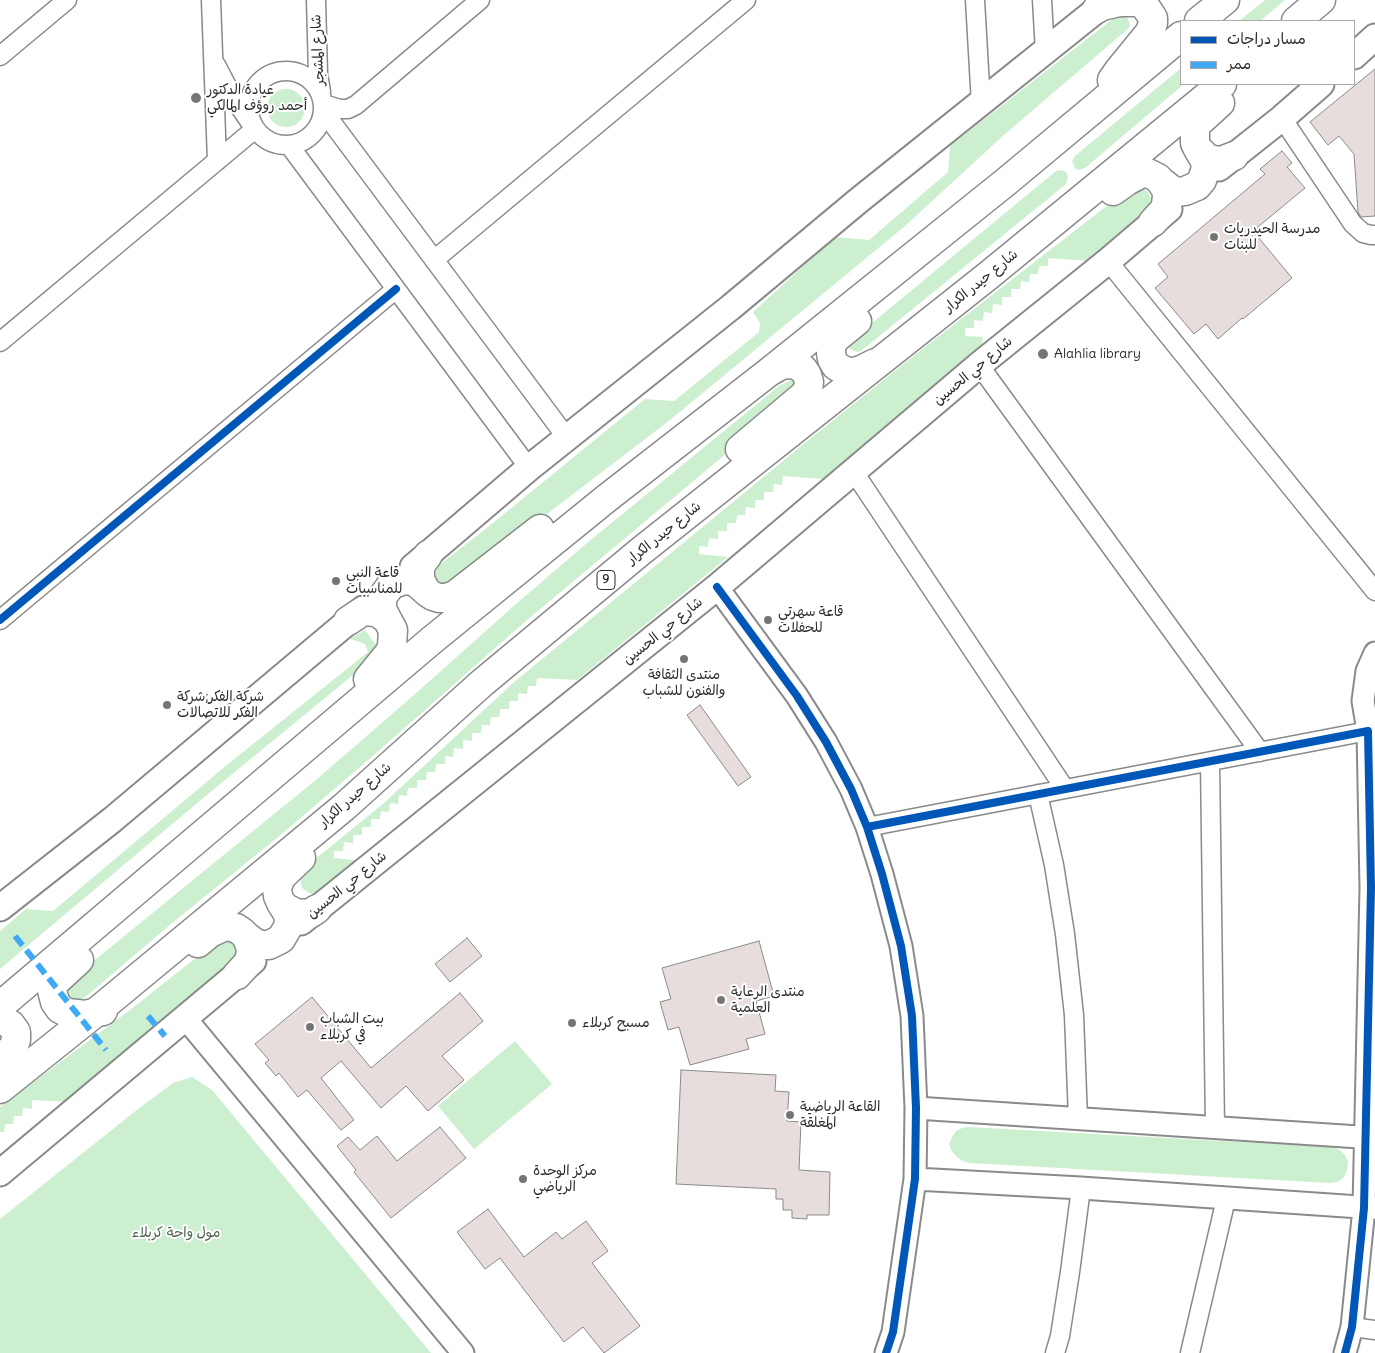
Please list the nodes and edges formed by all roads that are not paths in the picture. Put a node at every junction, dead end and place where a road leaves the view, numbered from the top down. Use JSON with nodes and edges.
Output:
{"nodes":[{"id":1,"x":67,"y":0,"type":"edge"},
{"id":2,"x":211,"y":0,"type":"edge"},
{"id":3,"x":316,"y":0,"type":"edge"},
{"id":4,"x":480,"y":0,"type":"edge"},
{"id":5,"x":746,"y":0,"type":"edge"},
{"id":6,"x":976,"y":0,"type":"edge"},
{"id":7,"x":1042,"y":0,"type":"edge"},
{"id":8,"x":1224,"y":0,"type":"edge"},
{"id":9,"x":1321,"y":0,"type":"edge"},
{"id":10,"x":1138,"y":1,"type":"edge"},
{"id":11,"x":1103,"y":5,"type":"edge"},
{"id":12,"x":1200,"y":20,"type":"edge"},
{"id":13,"x":1297,"y":20,"type":"edge"},
{"id":14,"x":1180,"y":37,"type":"edge"},
{"id":15,"x":1375,"y":37,"type":"edge"},
{"id":16,"x":1045,"y":52,"type":"junction"},
{"id":17,"x":1355,"y":55,"type":"edge"},
{"id":18,"x":0,"y":56,"type":"edge"},
{"id":19,"x":213,"y":60,"type":"junction"},
{"id":20,"x":1221,"y":85,"type":"edge"},
{"id":21,"x":1238,"y":85,"type":"edge"},
{"id":22,"x":1321,"y":85,"type":"edge"},
{"id":23,"x":980,"y":104,"type":"junction"},
{"id":24,"x":323,"y":105,"type":"junction"},
{"id":25,"x":1097,"y":107,"type":"junction"},
{"id":26,"x":1282,"y":118,"type":"junction"},
{"id":27,"x":255,"y":127,"type":"junction"},
{"id":28,"x":289,"y":145,"type":"junction"},
{"id":29,"x":1198,"y":149,"type":"junction"},
{"id":30,"x":1234,"y":156,"type":"junction"},
{"id":31,"x":217,"y":161,"type":"junction"},
{"id":32,"x":1007,"y":181,"type":"junction"},
{"id":33,"x":1162,"y":183,"type":"junction"},
{"id":34,"x":1197,"y":186,"type":"junction"},
{"id":35,"x":1153,"y":222,"type":"junction"},
{"id":36,"x":1375,"y":235,"type":"edge"},
{"id":37,"x":434,"y":260,"type":"junction"},
{"id":38,"x":1108,"y":261,"type":"junction"},
{"id":39,"x":989,"y":275,"type":"junction"},
{"id":40,"x":396,"y":288,"type":"junction"},
{"id":41,"x":0,"y":342,"type":"edge"},
{"id":42,"x":885,"y":358,"type":"junction"},
{"id":43,"x":979,"y":365,"type":"junction"},
{"id":44,"x":769,"y":372,"type":"junction"},
{"id":45,"x":567,"y":438,"type":"junction"},
{"id":46,"x":529,"y":468,"type":"junction"},
{"id":47,"x":854,"y":472,"type":"junction"},
{"id":48,"x":606,"y":498,"type":"junction"},
{"id":49,"x":641,"y":551,"type":"junction"},
{"id":50,"x":428,"y":555,"type":"junction"},
{"id":51,"x":392,"y":585,"type":"junction"},
{"id":52,"x":717,"y":587,"type":"junction"},
{"id":53,"x":1375,"y":591,"type":"edge"},
{"id":54,"x":427,"y":592,"type":"junction"},
{"id":55,"x":387,"y":619,"type":"junction"},
{"id":56,"x":0,"y":620,"type":"edge"},
{"id":57,"x":348,"y":621,"type":"junction"},
{"id":58,"x":1375,"y":653,"type":"edge"},
{"id":59,"x":336,"y":720,"type":"junction"},
{"id":60,"x":1371,"y":739,"type":"edge"},
{"id":61,"x":1260,"y":752,"type":"junction"},
{"id":62,"x":1210,"y":762,"type":"junction"},
{"id":63,"x":1065,"y":789,"type":"junction"},
{"id":64,"x":1038,"y":794,"type":"junction"},
{"id":65,"x":344,"y":807,"type":"junction"},
{"id":66,"x":212,"y":826,"type":"junction"},
{"id":67,"x":867,"y":827,"type":"junction"},
{"id":68,"x":1373,"y":890,"type":"edge"},
{"id":69,"x":281,"y":903,"type":"junction"},
{"id":70,"x":1,"y":905,"type":"edge"},
{"id":71,"x":317,"y":909,"type":"junction"},
{"id":72,"x":246,"y":936,"type":"junction"},
{"id":73,"x":281,"y":939,"type":"junction"},
{"id":74,"x":237,"y":975,"type":"junction"},
{"id":75,"x":1372,"y":1004,"type":"edge"},
{"id":76,"x":0,"y":1006,"type":"edge"},
{"id":77,"x":95,"y":1013,"type":"junction"},
{"id":78,"x":186,"y":1019,"type":"junction"},
{"id":79,"x":0,"y":1021,"type":"edge"},
{"id":80,"x":0,"y":1059,"type":"edge"},
{"id":81,"x":0,"y":1090,"type":"edge"},
{"id":82,"x":916,"y":1108,"type":"junction"},
{"id":83,"x":1078,"y":1119,"type":"junction"},
{"id":84,"x":1215,"y":1128,"type":"junction"},
{"id":85,"x":1370,"y":1138,"type":"edge"},
{"id":86,"x":0,"y":1173,"type":"edge"},
{"id":87,"x":915,"y":1179,"type":"junction"},
{"id":88,"x":1081,"y":1188,"type":"junction"},
{"id":89,"x":1226,"y":1199,"type":"junction"},
{"id":90,"x":1369,"y":1208,"type":"edge"},
{"id":91,"x":1352,"y":1327,"type":"junction"},
{"id":92,"x":1375,"y":1330,"type":"edge"},
{"id":93,"x":463,"y":1353,"type":"edge"},
{"id":94,"x":886,"y":1353,"type":"edge"},
{"id":95,"x":1055,"y":1353,"type":"edge"},
{"id":96,"x":1190,"y":1353,"type":"edge"},
{"id":97,"x":1345,"y":1353,"type":"edge"}],
"edges":[{"from":1,"to":18,"type":"street"},
{"from":2,"to":19,"type":"street"},
{"from":3,"to":24,"type":"street","name":"شارع المشجر"},
{"from":4,"to":24,"type":"street"},
{"from":5,"to":37,"type":"street"},
{"from":6,"to":23,"type":"street"},
{"from":7,"to":16,"type":"street"},
{"from":8,"to":12,"type":"highway"},
{"from":9,"to":13,"type":"highway"},
{"from":10,"to":11,"type":"highway"},
{"from":10,"to":25,"type":"highway"},
{"from":11,"to":16,"type":"main road"},
{"from":14,"to":25,"type":"highway"},
{"from":15,"to":17,"type":"main road"},
{"from":16,"to":23,"type":"main road"},
{"from":19,"to":27,"type":"street"},
{"from":19,"to":31,"type":"street"},
{"from":20,"to":39,"type":"highway","name":"شارع حيدر الكرار","number":"9"},
{"from":21,"to":29,"type":"highway"},
{"from":22,"to":26,"type":"main road","name":"شارع حي الحسين"},
{"from":23,"to":45,"type":"main road"},
{"from":24,"to":27,"type":"street"},
{"from":24,"to":28,"type":"street"},
{"from":24,"to":37,"type":"street"},
{"from":25,"to":32,"type":"highway"},
{"from":26,"to":30,"type":"main road","name":"شارع حي الحسين"},
{"from":26,"to":36,"type":"street"},
{"from":27,"to":28,"type":"street"},
{"from":27,"to":31,"type":"street"},
{"from":28,"to":40,"type":"street"},
{"from":29,"to":30,"type":"highway"},
{"from":29,"to":34,"type":"highway"},
{"from":30,"to":34,"type":"main road","name":"شارع حي الحسين"},
{"from":31,"to":41,"type":"street"},
{"from":32,"to":42,"type":"highway"},
{"from":32,"to":44,"type":"highway"},
{"from":33,"to":34,"type":"highway"},
{"from":33,"to":35,"type":"highway"},
{"from":33,"to":39,"type":"highway"},
{"from":34,"to":35,"type":"main road","name":"شارع حي الحسين"},
{"from":35,"to":38,"type":"main road","name":"شارع حي الحسين"},
{"from":37,"to":45,"type":"street"},
{"from":38,"to":43,"type":"main road","name":"شارع حي الحسين"},
{"from":38,"to":53,"type":"street"},
{"from":39,"to":42,"type":"highway","name":"شارع حيدر الكرار","number":"9"},
{"from":40,"to":46,"type":"street"},
{"from":40,"to":56,"type":"street"},
{"from":42,"to":49,"type":"highway","name":"شارع حيدر الكرار","number":"9"},
{"from":43,"to":47,"type":"main road","name":"شارع حي الحسين"},
{"from":43,"to":61,"type":"street"},
{"from":44,"to":48,"type":"highway"},
{"from":44,"to":49,"type":"highway"},
{"from":45,"to":46,"type":"main road"},
{"from":46,"to":50,"type":"main road"},
{"from":47,"to":52,"type":"main road","name":"شارع حي الحسين"},
{"from":47,"to":63,"type":"street"},
{"from":48,"to":54,"type":"highway"},
{"from":48,"to":59,"type":"highway"},
{"from":49,"to":65,"type":"highway","name":"شارع حيدر الكرار","number":"9"},
{"from":50,"to":51,"type":"main road"},
{"from":50,"to":54,"type":"highway"},
{"from":51,"to":54,"type":"highway"},
{"from":51,"to":55,"type":"highway"},
{"from":51,"to":57,"type":"main road"},
{"from":52,"to":67,"type":"street"},
{"from":52,"to":71,"type":"main road","name":"شارع حي الحسين"},
{"from":55,"to":57,"type":"highway"},
{"from":55,"to":59,"type":"highway"},
{"from":57,"to":70,"type":"main road"},
{"from":58,"to":60,"type":"street"},
{"from":59,"to":66,"type":"highway"},
{"from":60,"to":61,"type":"street"},
{"from":60,"to":68,"type":"street"},
{"from":61,"to":62,"type":"street"},
{"from":62,"to":63,"type":"street"},
{"from":62,"to":84,"type":"street"},
{"from":63,"to":64,"type":"street"},
{"from":64,"to":67,"type":"street"},
{"from":64,"to":83,"type":"street"},
{"from":65,"to":69,"type":"highway"},
{"from":65,"to":77,"type":"highway","name":"شارع حيدر الكرار","number":"9"},
{"from":66,"to":76,"type":"highway"},
{"from":66,"to":77,"type":"highway"},
{"from":67,"to":82,"type":"street"},
{"from":68,"to":75,"type":"street"},
{"from":69,"to":71,"type":"highway"},
{"from":69,"to":73,"type":"highway"},
{"from":71,"to":73,"type":"main road","name":"شارع حي الحسين"},
{"from":72,"to":73,"type":"highway"},
{"from":72,"to":74,"type":"highway"},
{"from":72,"to":77,"type":"highway"},
{"from":73,"to":74,"type":"main road","name":"شارع حي الحسين"},
{"from":74,"to":78,"type":"main road","name":"شارع حي الحسين"},
{"from":75,"to":85,"type":"street"},
{"from":77,"to":81,"type":"highway","name":"شارع حيدر الكرار","number":"9"},
{"from":78,"to":86,"type":"main road","name":"شارع حي الحسين"},
{"from":78,"to":93,"type":"street"},
{"from":79,"to":80,"type":"highway"},
{"from":82,"to":83,"type":"street"},
{"from":82,"to":87,"type":"street"},
{"from":83,"to":84,"type":"street"},
{"from":84,"to":85,"type":"street"},
{"from":85,"to":90,"type":"street"},
{"from":87,"to":88,"type":"street"},
{"from":87,"to":94,"type":"street"},
{"from":88,"to":89,"type":"street"},
{"from":88,"to":95,"type":"street"},
{"from":89,"to":90,"type":"street"},
{"from":89,"to":96,"type":"street"},
{"from":90,"to":91,"type":"street"},
{"from":91,"to":92,"type":"street"},
{"from":91,"to":97,"type":"street"}]}
